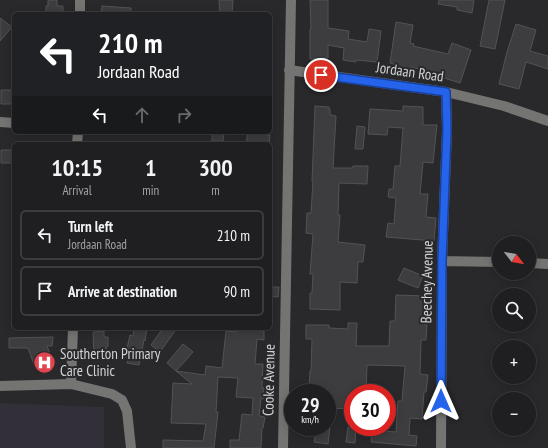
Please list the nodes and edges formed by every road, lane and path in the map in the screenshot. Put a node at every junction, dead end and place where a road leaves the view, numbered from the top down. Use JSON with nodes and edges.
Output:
{"nodes":[{"id":1,"x":80,"y":0,"type":"edge"},
{"id":2,"x":291,"y":0,"type":"edge"},
{"id":3,"x":80,"y":12,"type":"edge"},
{"id":4,"x":289,"y":70,"type":"junction"},
{"id":5,"x":446,"y":92,"type":"junction"},
{"id":6,"x":548,"y":121,"type":"edge"},
{"id":7,"x":0,"y":122,"type":"edge"},
{"id":8,"x":12,"y":123,"type":"edge"},
{"id":9,"x":442,"y":261,"type":"junction"},
{"id":10,"x":492,"y":262,"type":"edge"},
{"id":11,"x":536,"y":263,"type":"edge"},
{"id":12,"x":548,"y":264,"type":"edge"},
{"id":13,"x":73,"y":330,"type":"edge"},
{"id":14,"x":71,"y":384,"type":"junction"},
{"id":15,"x":0,"y":386,"type":"edge"},
{"id":16,"x":131,"y":448,"type":"edge"},
{"id":17,"x":283,"y":448,"type":"edge"},
{"id":18,"x":441,"y":448,"type":"edge"}],
"edges":[{"from":1,"to":3,"type":"street"},
{"from":2,"to":4,"type":"street","name":"Cooke Avenue"},
{"from":4,"to":5,"type":"street","name":"Jordaan Road"},
{"from":4,"to":17,"type":"street","name":"Cooke Avenue"},
{"from":5,"to":6,"type":"street","name":"Jordaan Road"},
{"from":5,"to":9,"type":"street","name":"Beechey Avenue"},
{"from":7,"to":8,"type":"street"},
{"from":9,"to":10,"type":"street"},
{"from":9,"to":18,"type":"street","name":"Beechey Avenue"},
{"from":11,"to":12,"type":"street"},
{"from":13,"to":14,"type":"street"},
{"from":14,"to":15,"type":"street"},
{"from":14,"to":16,"type":"street"}]}
